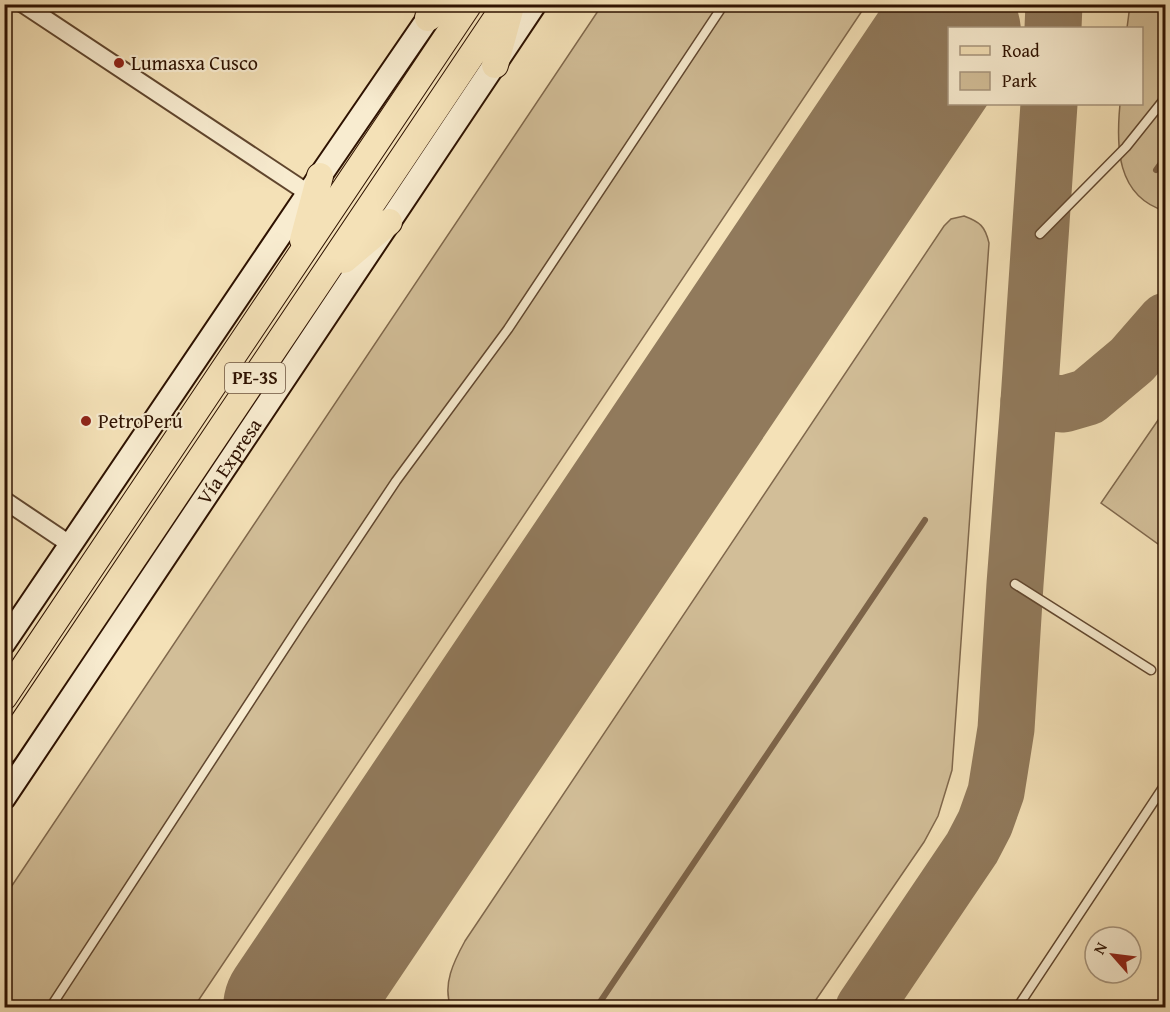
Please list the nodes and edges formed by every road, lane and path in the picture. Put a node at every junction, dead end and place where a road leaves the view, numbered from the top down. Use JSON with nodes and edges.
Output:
{"nodes":[{"id":1,"x":23,"y":4,"type":"edge"},
{"id":2,"x":469,"y":4,"type":"edge"},
{"id":3,"x":506,"y":4,"type":"edge"},
{"id":4,"x":512,"y":4,"type":"edge"},
{"id":5,"x":535,"y":4,"type":"edge"},
{"id":6,"x":724,"y":4,"type":"edge"},
{"id":7,"x":438,"y":9,"type":"edge"},
{"id":8,"x":495,"y":65,"type":"junction"},
{"id":9,"x":1166,"y":96,"type":"edge"},
{"id":10,"x":314,"y":184,"type":"junction"},
{"id":11,"x":389,"y":222,"type":"junction"},
{"id":12,"x":1040,"y":234,"type":"dead end"},
{"id":13,"x":298,"y":260,"type":"junction"},
{"id":14,"x":323,"y":277,"type":"junction"},
{"id":15,"x":4,"y":500,"type":"edge"},
{"id":16,"x":71,"y":545,"type":"junction"},
{"id":17,"x":1014,"y":584,"type":"dead end"},
{"id":18,"x":4,"y":643,"type":"edge"},
{"id":19,"x":1151,"y":670,"type":"dead end"},
{"id":20,"x":4,"y":697,"type":"edge"},
{"id":21,"x":4,"y":751,"type":"edge"},
{"id":22,"x":1166,"y":783,"type":"edge"},
{"id":23,"x":4,"y":798,"type":"edge"},
{"id":24,"x":51,"y":1008,"type":"edge"},
{"id":25,"x":1017,"y":1008,"type":"edge"}],
"edges":[{"from":1,"to":10,"type":"street"},
{"from":2,"to":13,"type":"main road","number":"PE-3S"},
{"from":3,"to":14,"type":"main road","name":"Vía Expresa","number":"PE-3S"},
{"from":4,"to":8,"type":"main road"},
{"from":5,"to":8,"type":"main road","name":"Vía Expresa","number":"PE-3S"},
{"from":6,"to":24,"type":"lane"},
{"from":7,"to":10,"type":"main road","number":"PE-3S"},
{"from":8,"to":11,"type":"main road","name":"Vía Expresa","number":"PE-3S"},
{"from":9,"to":12,"type":"lane"},
{"from":10,"to":13,"type":"main road"},
{"from":10,"to":16,"type":"main road","number":"PE-3S"},
{"from":11,"to":14,"type":"main road"},
{"from":11,"to":23,"type":"main road","name":"Vía Expresa","number":"PE-3S"},
{"from":13,"to":20,"type":"main road","number":"PE-3S"},
{"from":14,"to":21,"type":"main road","name":"Vía Expresa","number":"PE-3S"},
{"from":15,"to":16,"type":"street"},
{"from":16,"to":18,"type":"main road","number":"PE-3S"},
{"from":17,"to":19,"type":"lane"},
{"from":22,"to":25,"type":"lane"}]}
